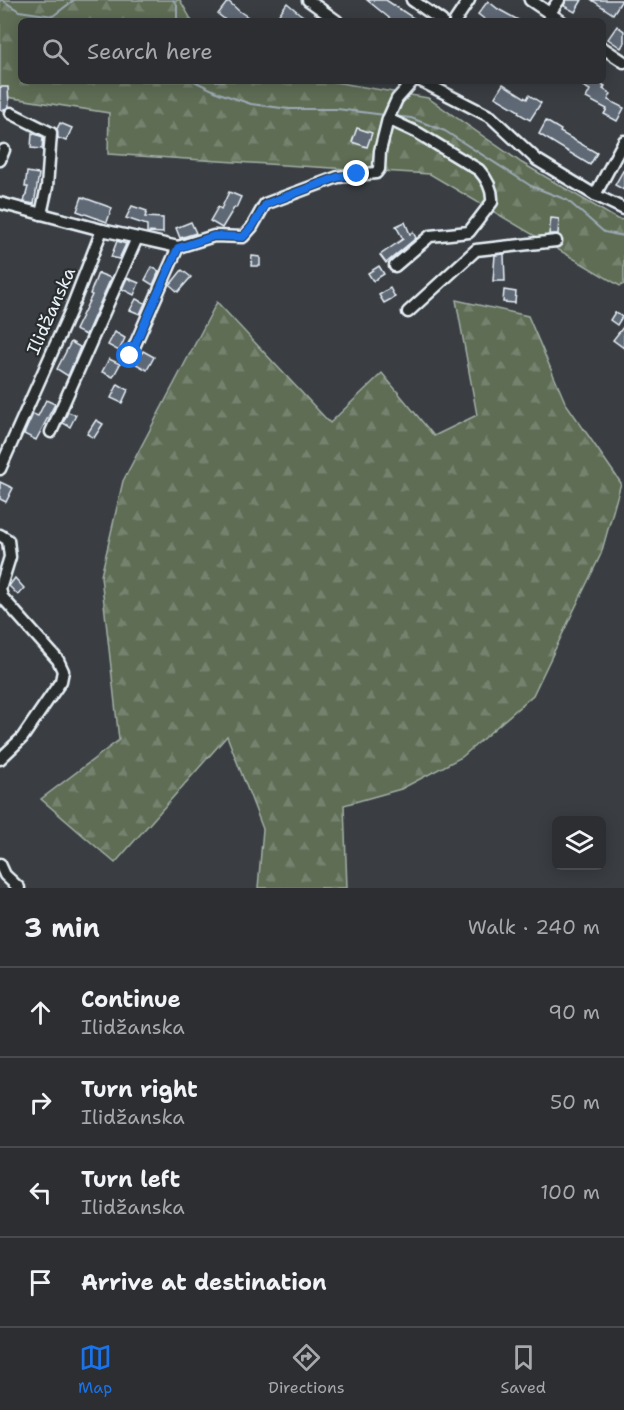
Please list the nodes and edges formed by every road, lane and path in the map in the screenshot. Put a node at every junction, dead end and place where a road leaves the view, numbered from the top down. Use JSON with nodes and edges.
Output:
{"nodes":[{"id":1,"x":308,"y":0,"type":"edge"},
{"id":2,"x":412,"y":0,"type":"edge"},
{"id":3,"x":469,"y":0,"type":"edge"},
{"id":4,"x":530,"y":0,"type":"edge"},
{"id":5,"x":559,"y":0,"type":"edge"},
{"id":6,"x":549,"y":14,"type":"junction"},
{"id":7,"x":333,"y":18,"type":"edge"},
{"id":8,"x":438,"y":18,"type":"edge"},
{"id":9,"x":457,"y":18,"type":"edge"},
{"id":10,"x":556,"y":18,"type":"edge"},
{"id":11,"x":606,"y":50,"type":"edge"},
{"id":12,"x":624,"y":62,"type":"edge"},
{"id":13,"x":410,"y":84,"type":"edge"},
{"id":14,"x":427,"y":84,"type":"edge"},
{"id":15,"x":11,"y":113,"type":"dead end"},
{"id":16,"x":388,"y":119,"type":"junction"},
{"id":17,"x":624,"y":141,"type":"edge"},
{"id":18,"x":595,"y":195,"type":"junction"},
{"id":19,"x":0,"y":203,"type":"edge"},
{"id":20,"x":624,"y":209,"type":"edge"},
{"id":21,"x":41,"y":214,"type":"junction"},
{"id":22,"x":102,"y":230,"type":"junction"},
{"id":23,"x":469,"y":232,"type":"junction"},
{"id":24,"x":137,"y":238,"type":"junction"},
{"id":25,"x":556,"y":240,"type":"dead end"},
{"id":26,"x":178,"y":248,"type":"junction"},
{"id":27,"x":476,"y":250,"type":"junction"},
{"id":28,"x":395,"y":266,"type":"dead end"},
{"id":29,"x":408,"y":312,"type":"dead end"},
{"id":30,"x":130,"y":356,"type":"dead end"},
{"id":31,"x":51,"y":432,"type":"dead end"},
{"id":32,"x":0,"y":469,"type":"edge"},
{"id":33,"x":0,"y":535,"type":"edge"},
{"id":34,"x":0,"y":759,"type":"edge"},
{"id":35,"x":0,"y":864,"type":"edge"},
{"id":36,"x":19,"y":888,"type":"edge"}],
"edges":[{"from":1,"to":7,"type":"street"},
{"from":2,"to":8,"type":"street"},
{"from":3,"to":9,"type":"street"},
{"from":4,"to":6,"type":"street"},
{"from":5,"to":6,"type":"street"},
{"from":6,"to":10,"type":"street"},
{"from":11,"to":12,"type":"street"},
{"from":13,"to":16,"type":"street"},
{"from":14,"to":18,"type":"street"},
{"from":15,"to":21,"type":"street"},
{"from":16,"to":23,"type":"street"},
{"from":16,"to":26,"type":"street"},
{"from":17,"to":18,"type":"street"},
{"from":18,"to":20,"type":"street"},
{"from":19,"to":21,"type":"street"},
{"from":21,"to":22,"type":"street"},
{"from":22,"to":24,"type":"street"},
{"from":22,"to":32,"type":"street","name":"Ilidžanska"},
{"from":23,"to":27,"type":"street"},
{"from":23,"to":28,"type":"street"},
{"from":24,"to":26,"type":"street"},
{"from":24,"to":31,"type":"street"},
{"from":25,"to":27,"type":"street"},
{"from":26,"to":30,"type":"street"},
{"from":27,"to":29,"type":"street"},
{"from":33,"to":34,"type":"street"},
{"from":35,"to":36,"type":"street"}]}
